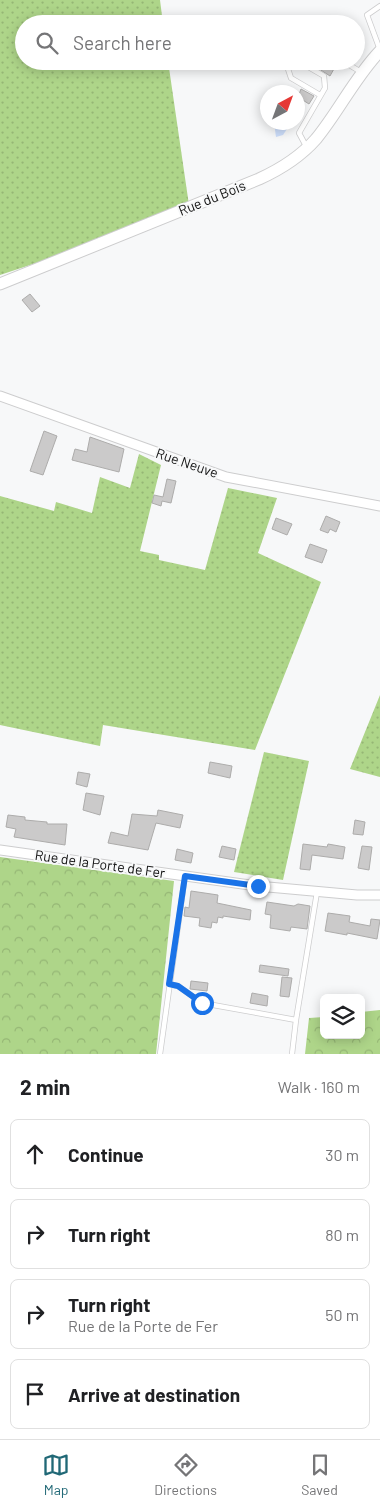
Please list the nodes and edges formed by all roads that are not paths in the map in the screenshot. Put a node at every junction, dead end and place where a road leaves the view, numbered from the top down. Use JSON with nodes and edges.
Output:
{"nodes":[{"id":1,"x":380,"y":6,"type":"edge"},
{"id":2,"x":380,"y":50,"type":"edge"},
{"id":3,"x":365,"y":69,"type":"edge"},
{"id":4,"x":288,"y":70,"type":"edge"},
{"id":5,"x":314,"y":70,"type":"edge"},
{"id":6,"x":357,"y":70,"type":"edge"},
{"id":7,"x":364,"y":70,"type":"edge"},
{"id":8,"x":362,"y":73,"type":"junction"},
{"id":9,"x":320,"y":95,"type":"junction"},
{"id":10,"x":307,"y":148,"type":"junction"},
{"id":11,"x":0,"y":284,"type":"edge"},
{"id":12,"x":0,"y":396,"type":"edge"},
{"id":13,"x":380,"y":506,"type":"edge"},
{"id":14,"x":0,"y":850,"type":"edge"},
{"id":15,"x":185,"y":876,"type":"junction"},
{"id":16,"x":317,"y":892,"type":"junction"},
{"id":17,"x":380,"y":895,"type":"edge"},
{"id":18,"x":169,"y":984,"type":"junction"},
{"id":19,"x":296,"y":1020,"type":"junction"},
{"id":20,"x":160,"y":1054,"type":"edge"},
{"id":21,"x":292,"y":1054,"type":"edge"}],
"edges":[{"from":1,"to":2,"type":"lane"},
{"from":2,"to":3,"type":"street","name":"Rue du Bois"},
{"from":4,"to":9,"type":"lane"},
{"from":5,"to":9,"type":"lane"},
{"from":6,"to":8,"type":"lane"},
{"from":7,"to":8,"type":"street","name":"Rue du Bois"},
{"from":8,"to":10,"type":"street","name":"Rue du Bois"},
{"from":9,"to":10,"type":"lane"},
{"from":10,"to":11,"type":"street","name":"Rue du Bois"},
{"from":12,"to":13,"type":"street","name":"Rue Neuve"},
{"from":14,"to":15,"type":"street","name":"Rue de la Porte de Fer"},
{"from":15,"to":16,"type":"street","name":"Rue de la Porte de Fer"},
{"from":15,"to":18,"type":"lane"},
{"from":16,"to":17,"type":"street","name":"Rue de la Porte de Fer"},
{"from":16,"to":19,"type":"lane"},
{"from":18,"to":19,"type":"lane"},
{"from":18,"to":20,"type":"lane"},
{"from":19,"to":21,"type":"lane"}]}
